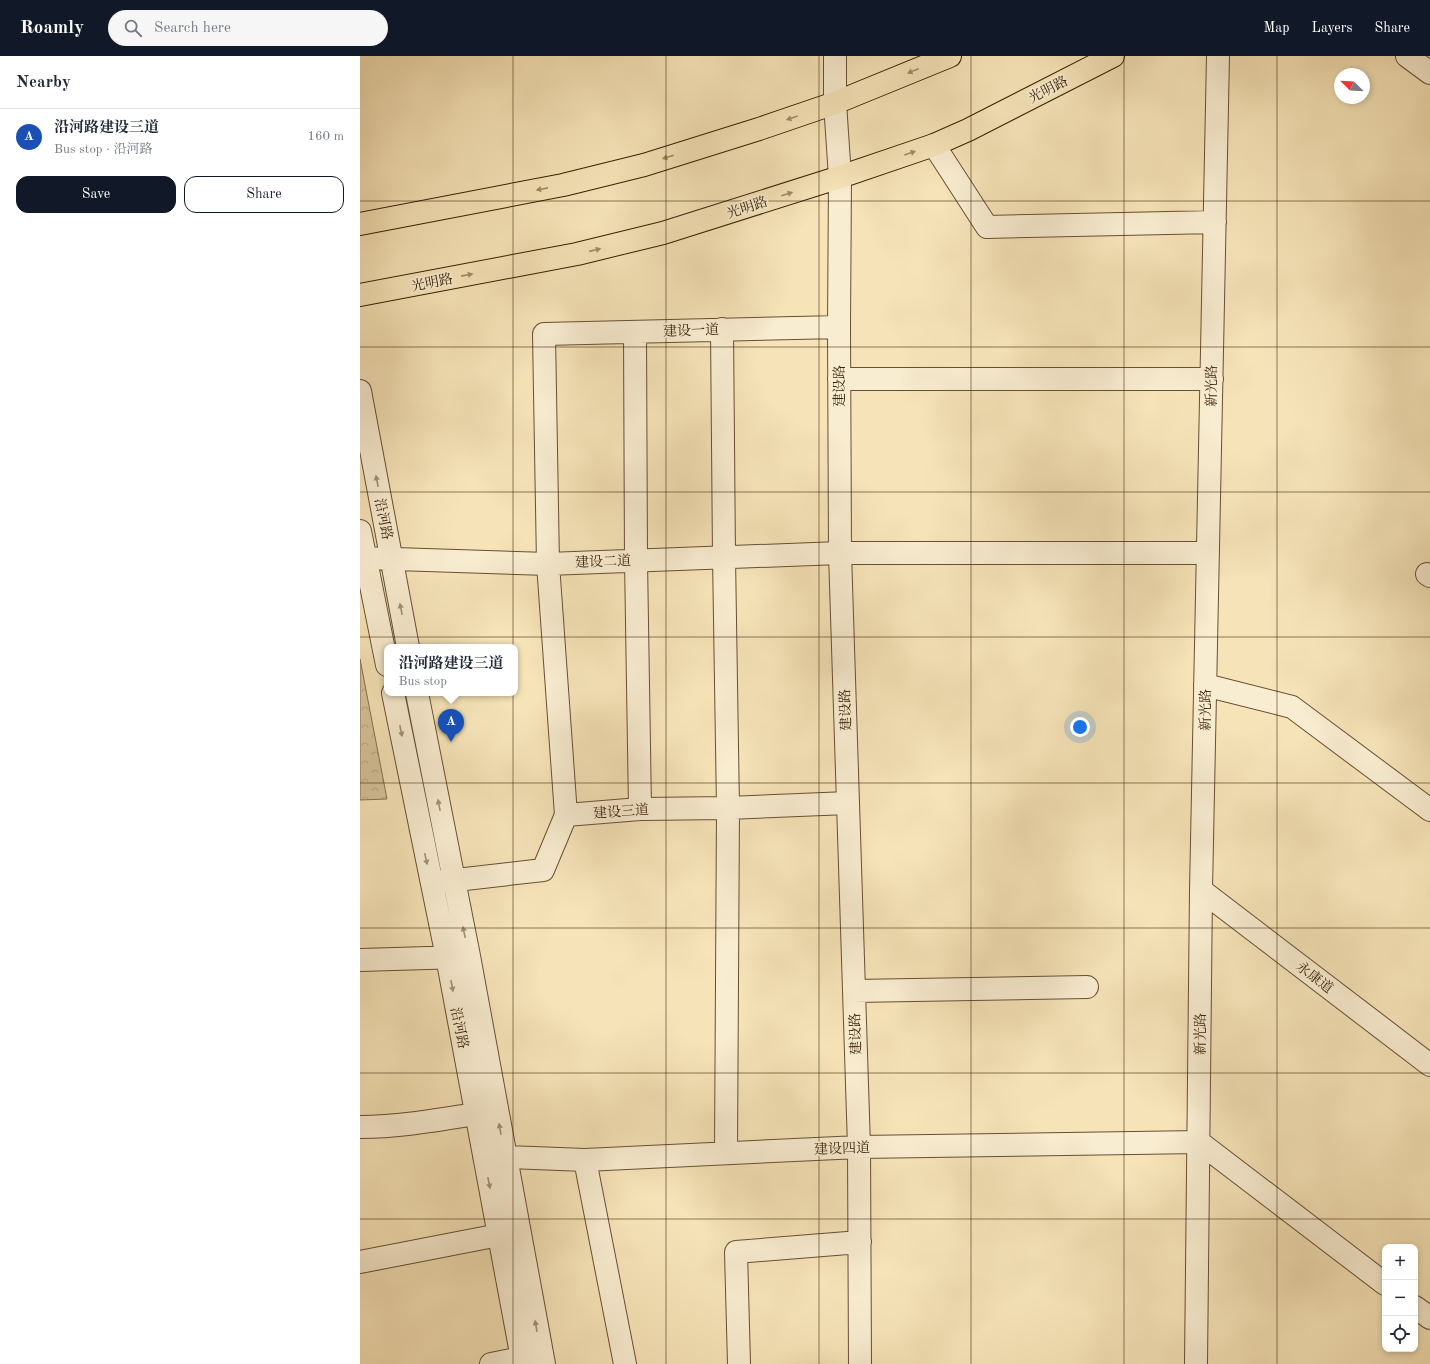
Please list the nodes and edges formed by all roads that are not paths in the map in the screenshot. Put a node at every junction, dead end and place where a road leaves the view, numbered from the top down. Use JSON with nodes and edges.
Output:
{"nodes":[{"id":1,"x":835,"y":56,"type":"edge"},
{"id":2,"x":950,"y":56,"type":"edge"},
{"id":3,"x":1113,"y":56,"type":"edge"},
{"id":4,"x":1218,"y":56,"type":"edge"},
{"id":5,"x":1407,"y":56,"type":"edge"},
{"id":6,"x":1430,"y":73,"type":"edge"},
{"id":7,"x":835,"y":103,"type":"junction"},
{"id":8,"x":934,"y":145,"type":"junction"},
{"id":9,"x":840,"y":177,"type":"junction"},
{"id":10,"x":1215,"y":222,"type":"junction"},
{"id":11,"x":360,"y":224,"type":"edge"},
{"id":12,"x":360,"y":295,"type":"edge"},
{"id":13,"x":838,"y":326,"type":"junction"},
{"id":14,"x":722,"y":329,"type":"junction"},
{"id":15,"x":636,"y":332,"type":"junction"},
{"id":16,"x":839,"y":379,"type":"junction"},
{"id":17,"x":1212,"y":379,"type":"junction"},
{"id":18,"x":360,"y":391,"type":"edge"},
{"id":19,"x":360,"y":531,"type":"edge"},
{"id":20,"x":840,"y":553,"type":"junction"},
{"id":21,"x":1208,"y":553,"type":"junction"},
{"id":22,"x":724,"y":557,"type":"junction"},
{"id":23,"x":365,"y":558,"type":"junction"},
{"id":24,"x":391,"y":558,"type":"junction"},
{"id":25,"x":636,"y":560,"type":"junction"},
{"id":26,"x":548,"y":564,"type":"junction"},
{"id":27,"x":407,"y":644,"type":"edge"},
{"id":28,"x":384,"y":650,"type":"edge"},
{"id":29,"x":1205,"y":685,"type":"junction"},
{"id":30,"x":394,"y":696,"type":"edge"},
{"id":31,"x":418,"y":696,"type":"edge"},
{"id":32,"x":848,"y":803,"type":"junction"},
{"id":33,"x":728,"y":808,"type":"junction"},
{"id":34,"x":640,"y":809,"type":"junction"},
{"id":35,"x":1430,"y":810,"type":"edge"},
{"id":36,"x":566,"y":815,"type":"junction"},
{"id":37,"x":453,"y":881,"type":"junction"},
{"id":38,"x":431,"y":883,"type":"junction"},
{"id":39,"x":1201,"y":890,"type":"junction"},
{"id":40,"x":469,"y":956,"type":"junction"},
{"id":41,"x":447,"y":957,"type":"junction"},
{"id":42,"x":360,"y":960,"type":"edge"},
{"id":43,"x":1086,"y":987,"type":"dead end"},
{"id":44,"x":854,"y":991,"type":"junction"},
{"id":45,"x":1430,"y":1064,"type":"edge"},
{"id":46,"x":476,"y":1114,"type":"junction"},
{"id":47,"x":360,"y":1128,"type":"edge"},
{"id":48,"x":1199,"y":1142,"type":"junction"},
{"id":49,"x":859,"y":1147,"type":"junction"},
{"id":50,"x":726,"y":1153,"type":"junction"},
{"id":51,"x":484,"y":1156,"type":"junction"},
{"id":52,"x":506,"y":1157,"type":"junction"},
{"id":53,"x":585,"y":1160,"type":"junction"},
{"id":54,"x":499,"y":1235,"type":"junction"},
{"id":55,"x":860,"y":1242,"type":"junction"},
{"id":56,"x":360,"y":1262,"type":"edge"},
{"id":57,"x":1382,"y":1282,"type":"edge"},
{"id":58,"x":1418,"y":1309,"type":"edge"},
{"id":59,"x":1430,"y":1318,"type":"edge"},
{"id":60,"x":523,"y":1361,"type":"edge"},
{"id":61,"x":491,"y":1364,"type":"edge"},
{"id":62,"x":544,"y":1364,"type":"edge"},
{"id":63,"x":625,"y":1364,"type":"edge"},
{"id":64,"x":739,"y":1364,"type":"edge"},
{"id":65,"x":860,"y":1364,"type":"edge"},
{"id":66,"x":1196,"y":1364,"type":"edge"}],
"edges":[{"from":1,"to":7,"type":"street","name":"建设路"},
{"from":2,"to":7,"type":"main road","one_way":true},
{"from":3,"to":8,"type":"main road","name":"光明路"},
{"from":4,"to":10,"type":"street","name":"新光路"},
{"from":5,"to":6,"type":"street"},
{"from":7,"to":9,"type":"street","name":"建设路"},
{"from":7,"to":11,"type":"main road","one_way":true},
{"from":9,"to":8,"type":"main road","name":"光明路","one_way":true},
{"from":8,"to":10,"type":"street"},
{"from":12,"to":9,"type":"main road","name":"光明路","one_way":true},
{"from":9,"to":13,"type":"street","name":"建设路"},
{"from":10,"to":17,"type":"street","name":"新光路"},
{"from":13,"to":14,"type":"street","name":"建设一道"},
{"from":13,"to":16,"type":"street","name":"建设路"},
{"from":14,"to":15,"type":"street","name":"建设一道"},
{"from":14,"to":22,"type":"street"},
{"from":15,"to":25,"type":"street"},
{"from":15,"to":26,"type":"street","name":"建设一道"},
{"from":16,"to":17,"type":"street"},
{"from":16,"to":20,"type":"street","name":"建设路"},
{"from":17,"to":21,"type":"street","name":"新光路"},
{"from":24,"to":18,"type":"street","name":"沿河路","one_way":true},
{"from":19,"to":23,"type":"street","name":"沿河路"},
{"from":20,"to":21,"type":"street","name":"建设二道"},
{"from":20,"to":22,"type":"street","name":"建设二道"},
{"from":20,"to":32,"type":"street","name":"建设路"},
{"from":21,"to":29,"type":"street","name":"新光路"},
{"from":22,"to":25,"type":"street","name":"建设二道"},
{"from":22,"to":33,"type":"street"},
{"from":23,"to":24,"type":"street","name":"建设二道"},
{"from":23,"to":28,"type":"street","name":"沿河路"},
{"from":24,"to":26,"type":"street","name":"建设二道"},
{"from":27,"to":24,"type":"street","name":"沿河路","one_way":true},
{"from":25,"to":26,"type":"street","name":"建设二道"},
{"from":25,"to":34,"type":"street"},
{"from":26,"to":36,"type":"street"},
{"from":29,"to":35,"type":"street"},
{"from":29,"to":39,"type":"street","name":"新光路"},
{"from":30,"to":38,"type":"street","name":"沿河路","one_way":true},
{"from":37,"to":31,"type":"street","name":"沿河路","one_way":true},
{"from":32,"to":33,"type":"street","name":"建设三道"},
{"from":32,"to":44,"type":"street","name":"建设路"},
{"from":33,"to":34,"type":"street","name":"建设三道"},
{"from":33,"to":50,"type":"street"},
{"from":34,"to":36,"type":"street","name":"建设三道"},
{"from":36,"to":37,"type":"street"},
{"from":37,"to":38,"type":"street"},
{"from":40,"to":37,"type":"street","name":"沿河路","one_way":true},
{"from":38,"to":41,"type":"street","name":"沿河路"},
{"from":39,"to":45,"type":"street","name":"永康道"},
{"from":39,"to":48,"type":"street","name":"新光路"},
{"from":40,"to":41,"type":"street"},
{"from":52,"to":40,"type":"street","name":"沿河路","one_way":true},
{"from":41,"to":42,"type":"street"},
{"from":41,"to":46,"type":"street","name":"沿河路","one_way":true},
{"from":43,"to":44,"type":"street"},
{"from":44,"to":49,"type":"street","name":"建设路"},
{"from":46,"to":47,"type":"street"},
{"from":46,"to":51,"type":"street","name":"沿河路"},
{"from":48,"to":49,"type":"street","name":"建设四道"},
{"from":48,"to":57,"type":"street"},
{"from":48,"to":66,"type":"street","name":"新光路"},
{"from":49,"to":50,"type":"street","name":"建设四道"},
{"from":49,"to":55,"type":"street","name":"建设路"},
{"from":50,"to":53,"type":"street","name":"建设四道"},
{"from":51,"to":52,"type":"street","name":"建设四道"},
{"from":51,"to":54,"type":"street","name":"沿河路","one_way":true},
{"from":52,"to":53,"type":"street","name":"建设四道"},
{"from":62,"to":52,"type":"street","name":"沿河路","one_way":true},
{"from":53,"to":63,"type":"street"},
{"from":54,"to":56,"type":"street"},
{"from":54,"to":60,"type":"street","name":"沿河路"},
{"from":55,"to":64,"type":"street"},
{"from":55,"to":65,"type":"street","name":"建设路"},
{"from":58,"to":59,"type":"street"},
{"from":60,"to":61,"type":"street"}]}
